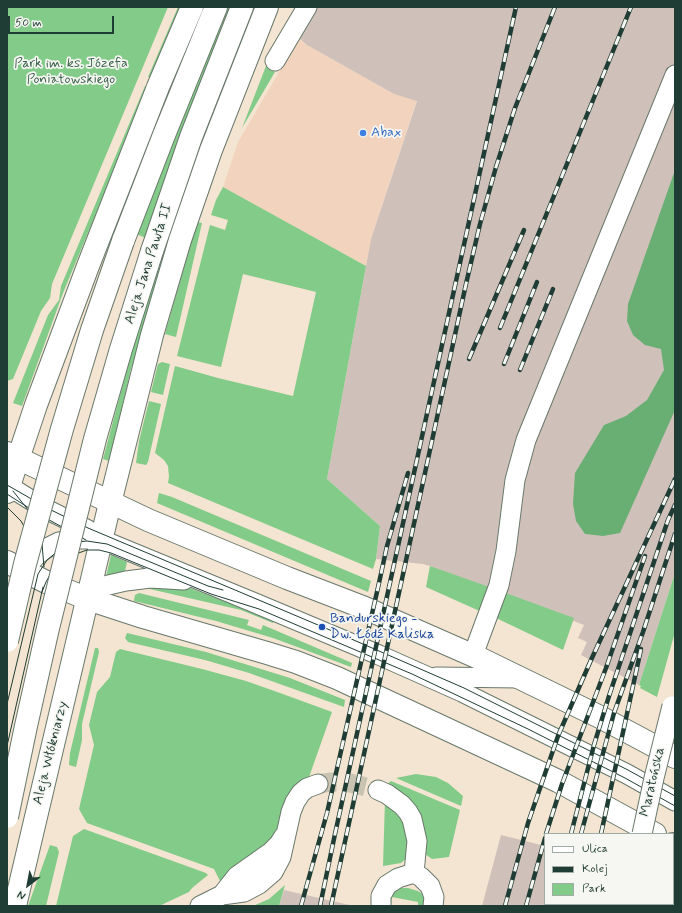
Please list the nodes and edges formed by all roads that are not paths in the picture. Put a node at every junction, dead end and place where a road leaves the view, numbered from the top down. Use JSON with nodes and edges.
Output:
{"nodes":[{"id":1,"x":192,"y":7,"type":"edge"},
{"id":2,"x":216,"y":7,"type":"edge"},
{"id":3,"x":242,"y":7,"type":"edge"},
{"id":4,"x":267,"y":7,"type":"edge"},
{"id":5,"x":307,"y":7,"type":"edge"},
{"id":6,"x":275,"y":61,"type":"dead end"},
{"id":7,"x":675,"y":75,"type":"edge"},
{"id":8,"x":12,"y":456,"type":"edge"},
{"id":9,"x":8,"y":487,"type":"edge"},
{"id":10,"x":110,"y":503,"type":"junction"},
{"id":11,"x":73,"y":527,"type":"joint"},
{"id":12,"x":102,"y":540,"type":"junction"},
{"id":13,"x":15,"y":566,"type":"edge"},
{"id":14,"x":209,"y":585,"type":"junction"},
{"id":15,"x":7,"y":587,"type":"edge"},
{"id":16,"x":88,"y":599,"type":"junction"},
{"id":17,"x":12,"y":615,"type":"junction"},
{"id":18,"x":7,"y":636,"type":"edge"},
{"id":19,"x":7,"y":641,"type":"edge"},
{"id":20,"x":473,"y":655,"type":"junction"},
{"id":21,"x":426,"y":676,"type":"junction"},
{"id":22,"x":521,"y":678,"type":"junction"},
{"id":23,"x":674,"y":700,"type":"edge"},
{"id":24,"x":675,"y":758,"type":"edge"},
{"id":25,"x":318,"y":784,"type":"tunnel mouth"},
{"id":26,"x":378,"y":790,"type":"tunnel mouth"},
{"id":27,"x":675,"y":801,"type":"edge"},
{"id":28,"x":7,"y":817,"type":"edge"},
{"id":29,"x":647,"y":831,"type":"edge"},
{"id":30,"x":414,"y":873,"type":"junction"},
{"id":31,"x":15,"y":906,"type":"edge"},
{"id":32,"x":200,"y":906,"type":"edge"},
{"id":33,"x":381,"y":906,"type":"edge"},
{"id":34,"x":433,"y":906,"type":"edge"}],
"edges":[{"from":1,"to":8,"type":"main road"},
{"from":2,"to":19,"type":"main road","name":"Aleja Jana Pawła II","bridge":true},
{"from":3,"to":11,"type":"main road","name":"Aleja Jana Pawła II","bridge":true},
{"from":4,"to":10,"type":"main road","name":"Aleja Włókniarzy"},
{"from":5,"to":6,"type":"street"},
{"from":7,"to":20,"type":"street"},
{"from":8,"to":9,"type":"main road"},
{"from":8,"to":10,"type":"main road"},
{"from":9,"to":12,"type":"street"},
{"from":10,"to":12,"type":"main road","name":"Aleja Włókniarzy"},
{"from":10,"to":20,"type":"main road"},
{"from":11,"to":28,"type":"main road","name":"Aleja Włókniarzy","bridge":true},
{"from":12,"to":13,"type":"street"},
{"from":12,"to":14,"type":"street"},
{"from":12,"to":16,"type":"main road","name":"Aleja Włókniarzy"},
{"from":13,"to":16,"type":"main road"},
{"from":13,"to":17,"type":"street"},
{"from":14,"to":16,"type":"street"},
{"from":14,"to":21,"type":"street"},
{"from":15,"to":17,"type":"street"},
{"from":16,"to":29,"type":"main road"},
{"from":16,"to":31,"type":"main road","name":"Aleja Włókniarzy"},
{"from":17,"to":18,"type":"street"},
{"from":20,"to":22,"type":"main road"},
{"from":21,"to":22,"type":"street"},
{"from":21,"to":27,"type":"street"},
{"from":22,"to":24,"type":"main road"},
{"from":23,"to":29,"type":"street","name":"Maratońska","bridge":true},
{"from":25,"to":32,"type":"street"},
{"from":26,"to":30,"type":"street"},
{"from":30,"to":33,"type":"street"},
{"from":30,"to":34,"type":"street"}]}
